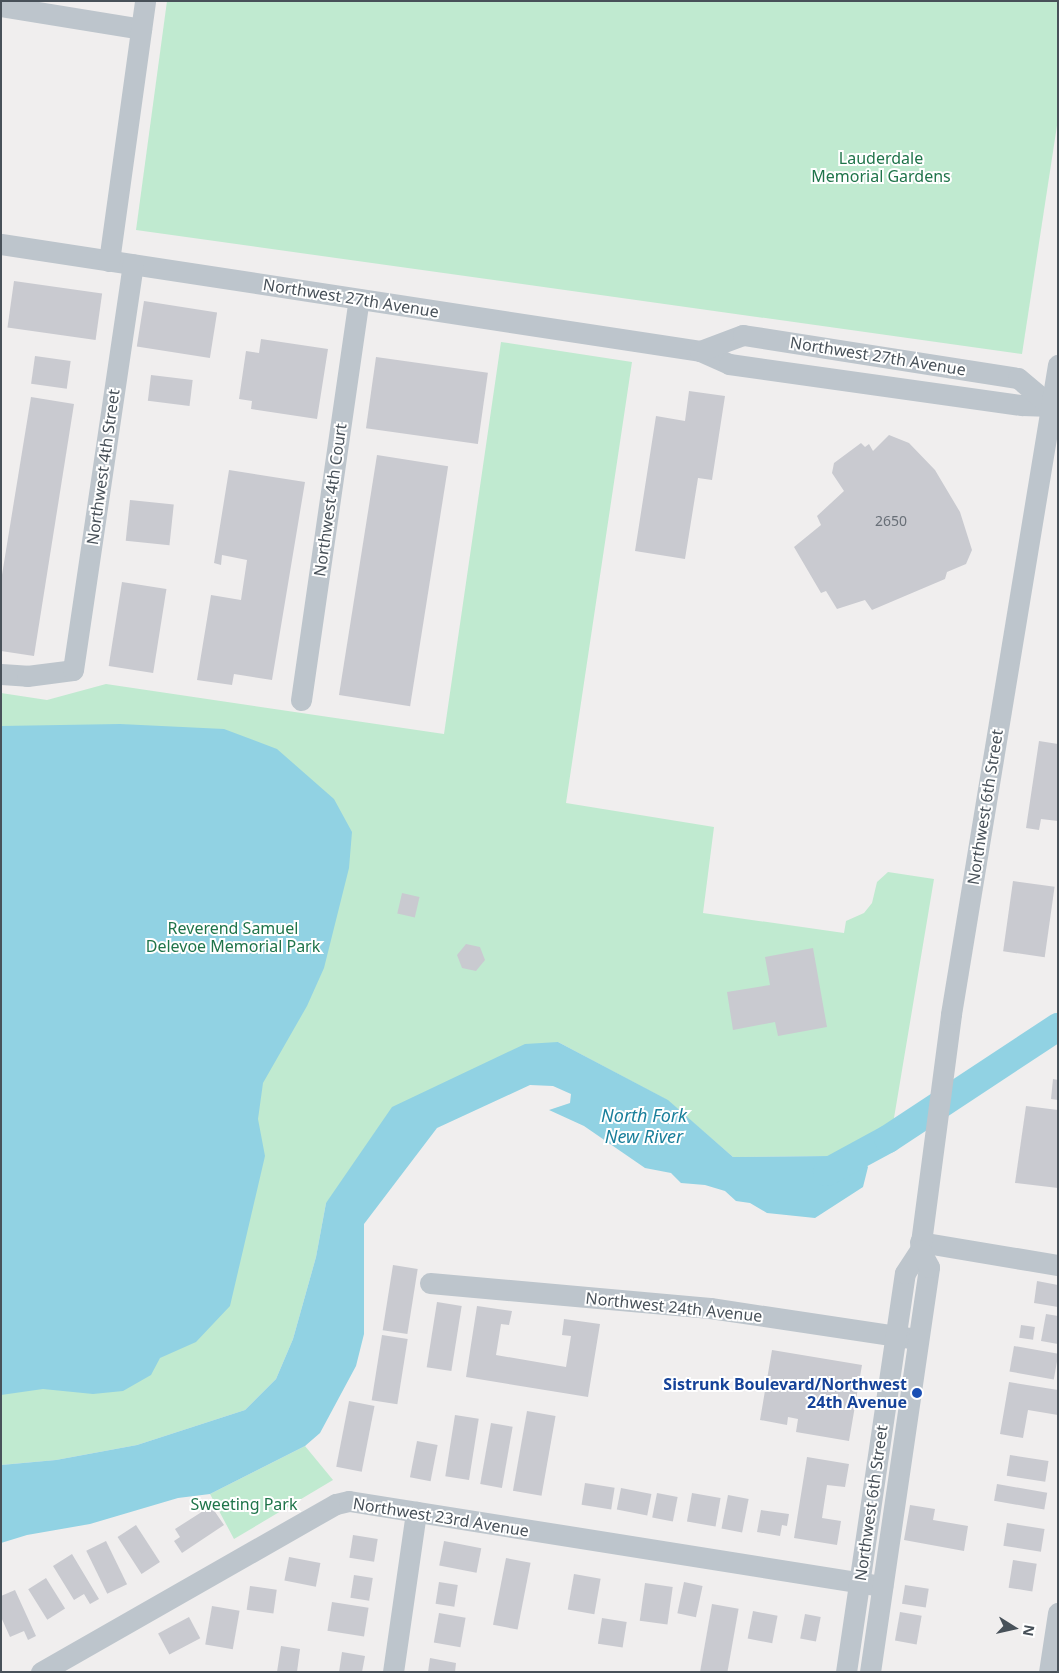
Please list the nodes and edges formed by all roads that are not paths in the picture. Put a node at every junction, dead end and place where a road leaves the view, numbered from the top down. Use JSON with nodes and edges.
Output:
{"nodes":[{"id":1,"x":145,"y":1,"type":"edge"},
{"id":2,"x":1,"y":6,"type":"edge"},
{"id":3,"x":141,"y":28,"type":"junction"},
{"id":4,"x":1,"y":244,"type":"edge"},
{"id":5,"x":110,"y":261,"type":"junction"},
{"id":6,"x":133,"y":264,"type":"junction"},
{"id":7,"x":359,"y":299,"type":"junction"},
{"id":8,"x":700,"y":351,"type":"junction"},
{"id":9,"x":1058,"y":365,"type":"edge"},
{"id":10,"x":1054,"y":406,"type":"edge"},
{"id":11,"x":1,"y":674,"type":"edge"},
{"id":12,"x":301,"y":700,"type":"dead end"},
{"id":13,"x":920,"y":1246,"type":"junction"},
{"id":14,"x":1058,"y":1265,"type":"edge"},
{"id":15,"x":430,"y":1283,"type":"dead end"},
{"id":16,"x":895,"y":1336,"type":"junction"},
{"id":17,"x":918,"y":1339,"type":"junction"},
{"id":18,"x":416,"y":1512,"type":"junction"},
{"id":19,"x":860,"y":1582,"type":"junction"},
{"id":20,"x":882,"y":1586,"type":"junction"},
{"id":21,"x":1058,"y":1613,"type":"edge"},
{"id":22,"x":41,"y":1672,"type":"edge"},
{"id":23,"x":393,"y":1672,"type":"edge"},
{"id":24,"x":846,"y":1672,"type":"edge"},
{"id":25,"x":870,"y":1672,"type":"edge"},
{"id":26,"x":1049,"y":1672,"type":"edge"}],
"edges":[{"from":1,"to":3,"type":"street"},
{"from":2,"to":3,"type":"street"},
{"from":3,"to":5,"type":"street"},
{"from":4,"to":5,"type":"street","name":"Northwest 27th Avenue"},
{"from":5,"to":6,"type":"street","name":"Northwest 27th Avenue"},
{"from":6,"to":7,"type":"street","name":"Northwest 27th Avenue"},
{"from":6,"to":11,"type":"street","name":"Northwest 4th Street"},
{"from":7,"to":8,"type":"street","name":"Northwest 27th Avenue"},
{"from":7,"to":12,"type":"street","name":"Northwest 4th Court"},
{"from":8,"to":10,"type":"street","name":"Northwest 27th Avenue"},
{"from":8,"to":10,"type":"street","name":"Northwest 27th Avenue"},
{"from":9,"to":10,"type":"street","name":"Northwest 6th Street"},
{"from":10,"to":13,"type":"street","name":"Northwest 6th Street"},
{"from":13,"to":14,"type":"street"},
{"from":13,"to":16,"type":"street","name":"Northwest 6th Street"},
{"from":13,"to":17,"type":"street","name":"Northwest 6th Street"},
{"from":15,"to":16,"type":"street","name":"Northwest 24th Avenue"},
{"from":16,"to":17,"type":"street","name":"Northwest 24th Avenue"},
{"from":16,"to":19,"type":"street","name":"Northwest 6th Street"},
{"from":17,"to":20,"type":"street","name":"Northwest 6th Street"},
{"from":18,"to":19,"type":"street","name":"Northwest 23rd Avenue"},
{"from":18,"to":22,"type":"street","name":"Northwest 23rd Avenue"},
{"from":18,"to":23,"type":"street"},
{"from":19,"to":20,"type":"street","name":"Northwest 23rd Avenue"},
{"from":19,"to":24,"type":"street","name":"Northwest 6th Street"},
{"from":20,"to":25,"type":"street","name":"Northwest 6th Street"},
{"from":21,"to":26,"type":"street"}]}
